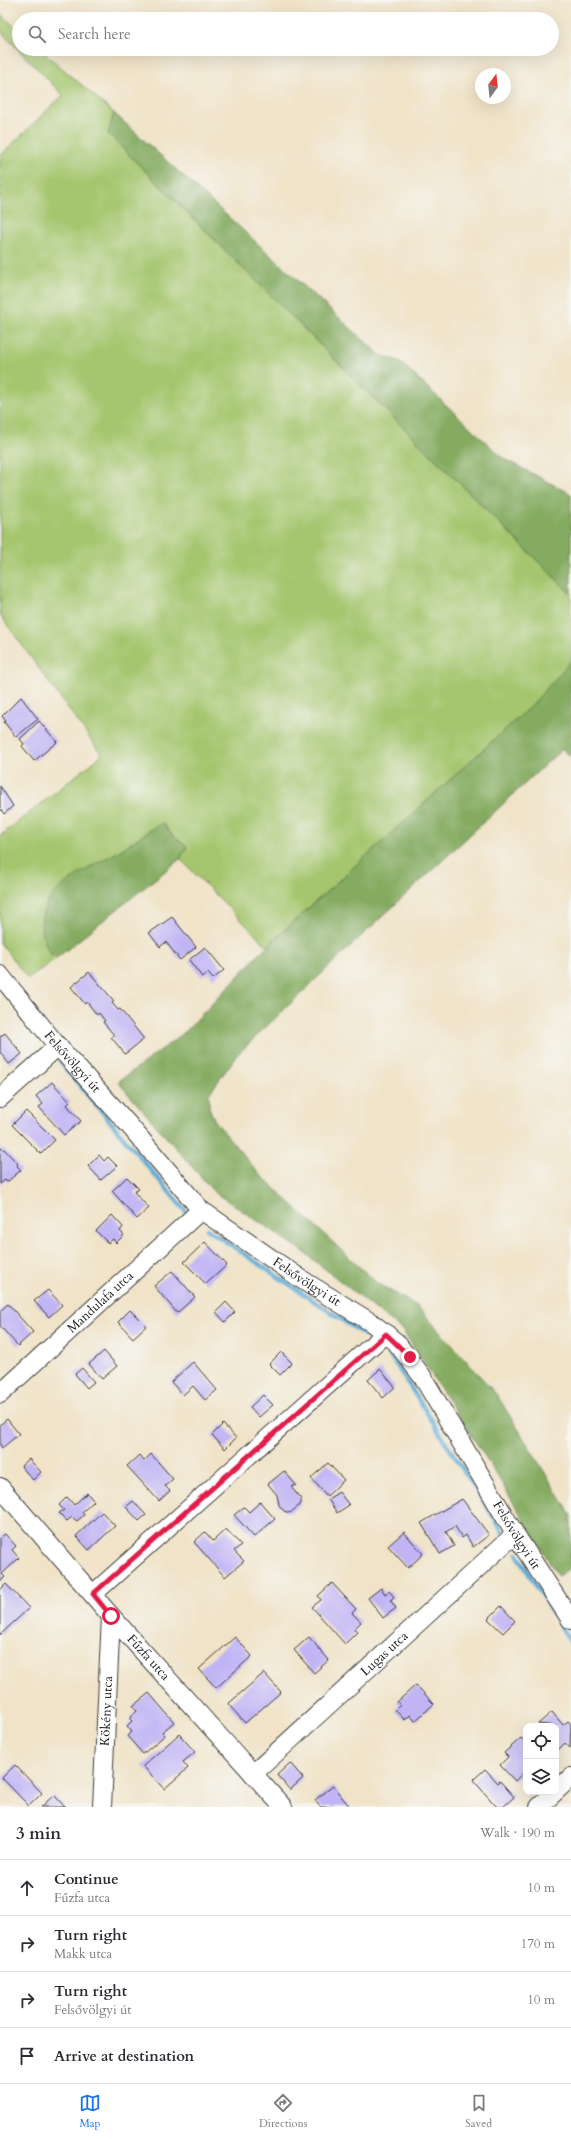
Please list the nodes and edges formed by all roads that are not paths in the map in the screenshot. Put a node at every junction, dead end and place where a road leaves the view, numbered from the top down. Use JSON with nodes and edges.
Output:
{"nodes":[{"id":1,"x":0,"y":975,"type":"edge"},
{"id":2,"x":58,"y":1046,"type":"junction"},
{"id":3,"x":0,"y":1098,"type":"edge"},
{"id":4,"x":200,"y":1210,"type":"junction"},
{"id":5,"x":386,"y":1334,"type":"junction"},
{"id":6,"x":0,"y":1394,"type":"edge"},
{"id":7,"x":0,"y":1487,"type":"edge"},
{"id":8,"x":515,"y":1534,"type":"junction"},
{"id":9,"x":93,"y":1594,"type":"junction"},
{"id":10,"x":111,"y":1616,"type":"junction"},
{"id":11,"x":571,"y":1620,"type":"edge"},
{"id":12,"x":253,"y":1774,"type":"junction"},
{"id":13,"x":571,"y":1777,"type":"edge"},
{"id":14,"x":559,"y":1789,"type":"edge"},
{"id":15,"x":553,"y":1795,"type":"edge"},
{"id":16,"x":102,"y":1807,"type":"edge"},
{"id":17,"x":283,"y":1807,"type":"edge"},
{"id":18,"x":539,"y":1807,"type":"edge"}],
"edges":[{"from":1,"to":2,"type":"street","name":"Felsővölgyi út"},
{"from":2,"to":3,"type":"street"},
{"from":2,"to":4,"type":"street","name":"Felsővölgyi út"},
{"from":4,"to":5,"type":"street","name":"Felsővölgyi út"},
{"from":4,"to":6,"type":"street","name":"Mandulafa utca"},
{"from":5,"to":8,"type":"street","name":"Felsővölgyi út"},
{"from":5,"to":9,"type":"street"},
{"from":7,"to":9,"type":"street","name":"Fűzfa utca"},
{"from":8,"to":11,"type":"street","name":"Felsővölgyi út"},
{"from":8,"to":12,"type":"street","name":"Lugas utca"},
{"from":9,"to":10,"type":"street","name":"Fűzfa utca"},
{"from":10,"to":12,"type":"street","name":"Fűzfa utca"},
{"from":10,"to":16,"type":"street","name":"Kökény utca"},
{"from":12,"to":17,"type":"street","name":"Fűzfa utca"},
{"from":13,"to":14,"type":"street"},
{"from":15,"to":18,"type":"street"}]}
